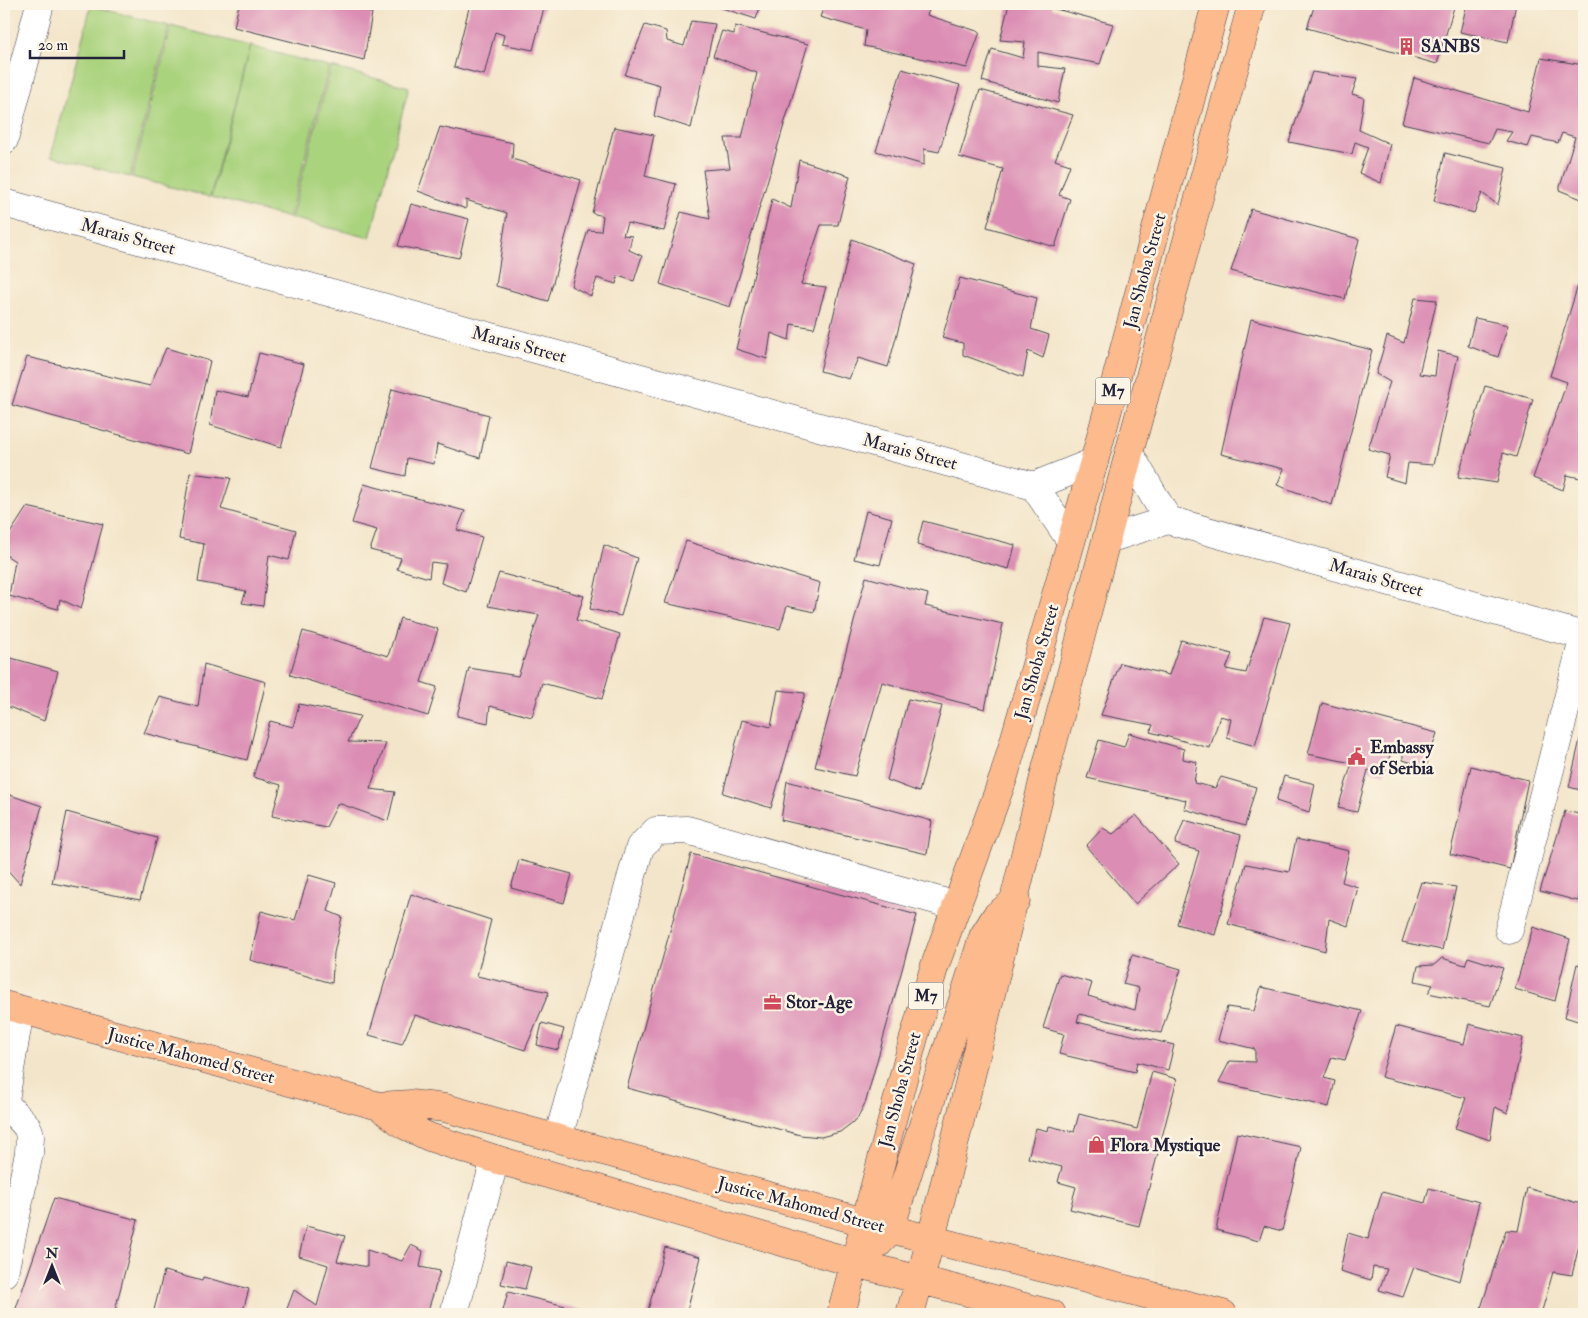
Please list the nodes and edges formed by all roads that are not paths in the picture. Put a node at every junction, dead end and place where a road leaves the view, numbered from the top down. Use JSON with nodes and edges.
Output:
{"nodes":[{"id":1,"x":40,"y":4,"type":"edge"},
{"id":2,"x":1216,"y":4,"type":"edge"},
{"id":3,"x":1252,"y":4,"type":"edge"},
{"id":4,"x":4,"y":140,"type":"edge"},
{"id":5,"x":4,"y":203,"type":"edge"},
{"id":6,"x":1129,"y":453,"type":"junction"},
{"id":7,"x":1094,"y":462,"type":"junction"},
{"id":8,"x":1034,"y":486,"type":"junction"},
{"id":9,"x":1168,"y":520,"type":"junction"},
{"id":10,"x":1108,"y":539,"type":"junction"},
{"id":11,"x":1071,"y":542,"type":"junction"},
{"id":12,"x":1584,"y":636,"type":"edge"},
{"id":13,"x":1016,"y":900,"type":"junction"},
{"id":14,"x":957,"y":906,"type":"junction"},
{"id":15,"x":1509,"y":930,"type":"dead end"},
{"id":16,"x":12,"y":1007,"type":"edge"},
{"id":17,"x":379,"y":1106,"type":"junction"},
{"id":18,"x":558,"y":1138,"type":"junction"},
{"id":19,"x":496,"y":1159,"type":"junction"},
{"id":20,"x":878,"y":1226,"type":"junction"},
{"id":21,"x":931,"y":1239,"type":"junction"},
{"id":22,"x":855,"y":1263,"type":"junction"},
{"id":23,"x":4,"y":1273,"type":"edge"},
{"id":24,"x":920,"y":1280,"type":"junction"},
{"id":25,"x":454,"y":1314,"type":"edge"},
{"id":26,"x":841,"y":1314,"type":"edge"},
{"id":27,"x":910,"y":1314,"type":"edge"},
{"id":28,"x":1052,"y":1314,"type":"edge"},
{"id":29,"x":1224,"y":1314,"type":"edge"}],
"edges":[{"from":1,"to":4,"type":"street"},
{"from":2,"to":7,"type":"main road","name":"Jan Shoba Street","number":"M7"},
{"from":3,"to":6,"type":"main road","name":"Jan Shoba Street","number":"M7"},
{"from":5,"to":8,"type":"street","name":"Marais Street"},
{"from":6,"to":9,"type":"street"},
{"from":6,"to":10,"type":"main road","name":"Jan Shoba Street","number":"M7"},
{"from":7,"to":8,"type":"street"},
{"from":7,"to":11,"type":"main road","name":"Jan Shoba Street","number":"M7"},
{"from":8,"to":11,"type":"street"},
{"from":9,"to":10,"type":"street"},
{"from":9,"to":12,"type":"street","name":"Marais Street"},
{"from":10,"to":13,"type":"main road","name":"Jan Shoba Street","number":"M7"},
{"from":11,"to":14,"type":"main road","name":"Jan Shoba Street","number":"M7"},
{"from":12,"to":15,"type":"street"},
{"from":13,"to":20,"type":"main road"},
{"from":13,"to":21,"type":"main road","name":"Jan Shoba Street","number":"M7"},
{"from":14,"to":18,"type":"street"},
{"from":14,"to":20,"type":"main road","name":"Jan Shoba Street","number":"M7"},
{"from":16,"to":17,"type":"main road","name":"Justice Mahomed Street"},
{"from":16,"to":23,"type":"street"},
{"from":17,"to":18,"type":"main road","name":"Justice Mahomed Street"},
{"from":17,"to":19,"type":"main road","name":"Justice Mahomed Street"},
{"from":18,"to":20,"type":"main road","name":"Justice Mahomed Street"},
{"from":19,"to":22,"type":"main road","name":"Justice Mahomed Street"},
{"from":19,"to":25,"type":"street"},
{"from":20,"to":21,"type":"main road","name":"Justice Mahomed Street"},
{"from":20,"to":22,"type":"main road","name":"Jan Shoba Street","number":"M7"},
{"from":21,"to":24,"type":"main road","name":"Jan Shoba Street","number":"M7"},
{"from":21,"to":29,"type":"main road","name":"Justice Mahomed Street"},
{"from":22,"to":24,"type":"main road","name":"Justice Mahomed Street"},
{"from":22,"to":26,"type":"main road","name":"Jan Shoba Street","number":"M7"},
{"from":24,"to":27,"type":"main road","name":"Jan Shoba Street","number":"M7"},
{"from":24,"to":28,"type":"main road","name":"Justice Mahomed Street"}]}
